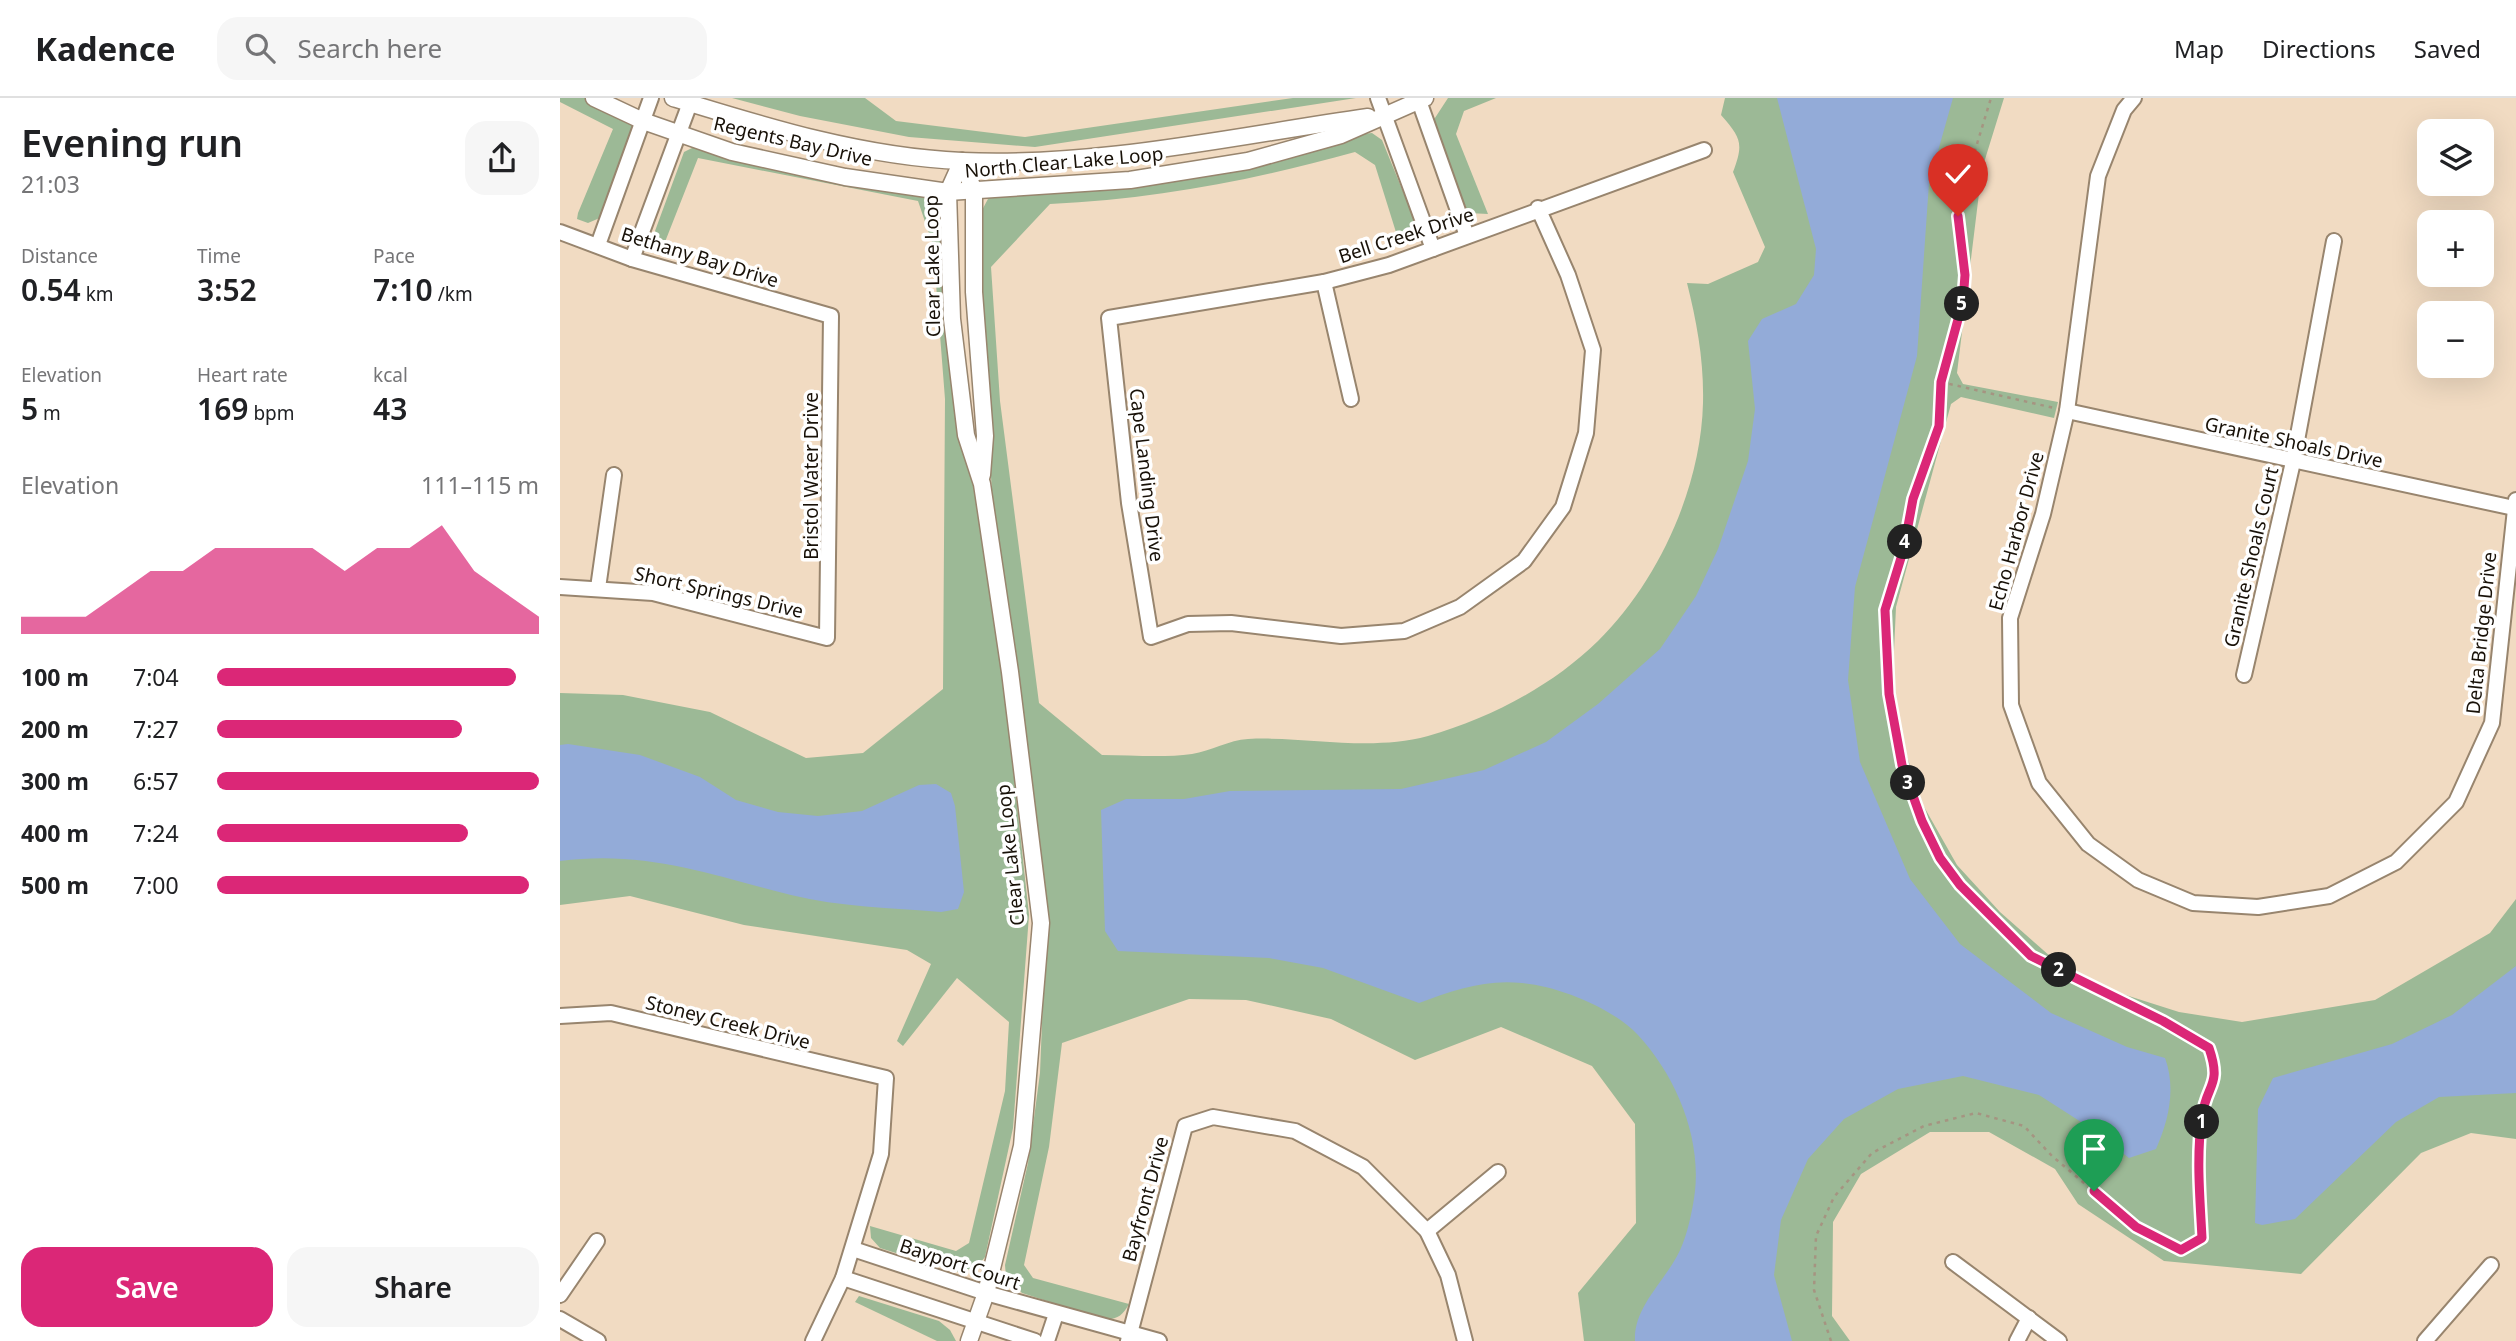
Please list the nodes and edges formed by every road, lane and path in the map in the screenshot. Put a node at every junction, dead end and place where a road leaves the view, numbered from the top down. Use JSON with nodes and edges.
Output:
{"nodes":[{"id":1,"x":594,"y":98,"type":"edge"},
{"id":2,"x":650,"y":98,"type":"edge"},
{"id":3,"x":673,"y":98,"type":"edge"},
{"id":4,"x":1378,"y":98,"type":"edge"},
{"id":5,"x":1991,"y":98,"type":"edge"},
{"id":6,"x":2134,"y":98,"type":"edge"},
{"id":7,"x":1420,"y":99,"type":"edge"},
{"id":8,"x":690,"y":103,"type":"junction"},
{"id":9,"x":1384,"y":114,"type":"junction"},
{"id":10,"x":643,"y":121,"type":"junction"},
{"id":11,"x":679,"y":133,"type":"junction"},
{"id":12,"x":1704,"y":150,"type":"dead end"},
{"id":13,"x":962,"y":161,"type":"junction"},
{"id":14,"x":974,"y":191,"type":"junction"},
{"id":15,"x":948,"y":192,"type":"junction"},
{"id":16,"x":1538,"y":208,"type":"junction"},
{"id":17,"x":560,"y":232,"type":"edge"},
{"id":18,"x":1467,"y":236,"type":"junction"},
{"id":19,"x":2334,"y":241,"type":"dead end"},
{"id":20,"x":598,"y":245,"type":"junction"},
{"id":21,"x":1433,"y":248,"type":"junction"},
{"id":22,"x":632,"y":259,"type":"junction"},
{"id":23,"x":1324,"y":282,"type":"junction"},
{"id":24,"x":831,"y":316,"type":"joint"},
{"id":25,"x":1109,"y":318,"type":"joint"},
{"id":26,"x":1941,"y":382,"type":"junction"},
{"id":27,"x":1351,"y":399,"type":"dead end"},
{"id":28,"x":2067,"y":411,"type":"junction"},
{"id":29,"x":2292,"y":462,"type":"junction"},
{"id":30,"x":614,"y":475,"type":"dead end"},
{"id":31,"x":982,"y":485,"type":"junction"},
{"id":32,"x":2515,"y":504,"type":"edge"},
{"id":33,"x":560,"y":587,"type":"edge"},
{"id":34,"x":598,"y":588,"type":"junction"},
{"id":35,"x":827,"y":638,"type":"joint"},
{"id":36,"x":2244,"y":675,"type":"dead end"},
{"id":37,"x":2193,"y":903,"type":"joint"},
{"id":38,"x":560,"y":1016,"type":"edge"},
{"id":39,"x":1498,"y":1172,"type":"dead end"},
{"id":40,"x":1427,"y":1231,"type":"junction"},
{"id":41,"x":597,"y":1241,"type":"dead end"},
{"id":42,"x":853,"y":1249,"type":"junction"},
{"id":43,"x":1953,"y":1262,"type":"dead end"},
{"id":44,"x":2491,"y":1265,"type":"dead end"},
{"id":45,"x":843,"y":1278,"type":"junction"},
{"id":46,"x":986,"y":1293,"type":"junction"},
{"id":47,"x":560,"y":1295,"type":"edge"},
{"id":48,"x":1056,"y":1314,"type":"junction"},
{"id":49,"x":2029,"y":1318,"type":"junction"},
{"id":50,"x":560,"y":1319,"type":"edge"},
{"id":51,"x":977,"y":1323,"type":"junction"},
{"id":52,"x":1130,"y":1337,"type":"edge"},
{"id":53,"x":598,"y":1341,"type":"edge"},
{"id":54,"x":813,"y":1341,"type":"edge"},
{"id":55,"x":970,"y":1341,"type":"edge"},
{"id":56,"x":1035,"y":1341,"type":"edge"},
{"id":57,"x":1047,"y":1341,"type":"edge"},
{"id":58,"x":1158,"y":1341,"type":"edge"},
{"id":59,"x":1465,"y":1341,"type":"edge"},
{"id":60,"x":1831,"y":1341,"type":"edge"},
{"id":61,"x":2017,"y":1341,"type":"edge"},
{"id":62,"x":2059,"y":1341,"type":"edge"},
{"id":63,"x":2425,"y":1341,"type":"edge"}],
"edges":[{"from":1,"to":10,"type":"street","name":"Regents Bay Drive"},
{"from":2,"to":10,"type":"street"},
{"from":3,"to":8,"type":"street","name":"Regents Bay Drive"},
{"from":4,"to":9,"type":"street"},
{"from":5,"to":26,"type":"path"},
{"from":6,"to":28,"type":"street","name":"Echo Harbor Drive"},
{"from":7,"to":9,"type":"street","name":"North Clear Lake Loop"},
{"from":7,"to":18,"type":"street"},
{"from":8,"to":11,"type":"street"},
{"from":8,"to":13,"type":"street","name":"Regents Bay Drive"},
{"from":9,"to":13,"type":"street","name":"North Clear Lake Loop"},
{"from":9,"to":14,"type":"street","name":"North Clear Lake Loop"},
{"from":9,"to":21,"type":"street"},
{"from":10,"to":11,"type":"street","name":"Regents Bay Drive"},
{"from":10,"to":20,"type":"street"},
{"from":11,"to":15,"type":"street","name":"Regents Bay Drive"},
{"from":11,"to":22,"type":"street"},
{"from":12,"to":16,"type":"street","name":"Bell Creek Drive"},
{"from":13,"to":14,"type":"street","name":"Clear Lake Loop"},
{"from":13,"to":15,"type":"street","name":"Clear Lake Loop"},
{"from":14,"to":15,"type":"street","name":"North Clear Lake Loop"},
{"from":14,"to":31,"type":"street","name":"Clear Lake Loop"},
{"from":15,"to":31,"type":"street","name":"Clear Lake Loop"},
{"from":16,"to":18,"type":"street","name":"Bell Creek Drive"},
{"from":16,"to":25,"type":"street","name":"Cape Landing Drive"},
{"from":17,"to":20,"type":"street","name":"Bethany Bay Drive"},
{"from":18,"to":21,"type":"street","name":"Bell Creek Drive"},
{"from":19,"to":29,"type":"street","name":"Granite Shoals Court"},
{"from":20,"to":22,"type":"street","name":"Bethany Bay Drive"},
{"from":21,"to":23,"type":"street","name":"Bell Creek Drive"},
{"from":22,"to":24,"type":"street","name":"Bethany Bay Drive"},
{"from":23,"to":25,"type":"street","name":"Bell Creek Drive"},
{"from":23,"to":27,"type":"street"},
{"from":24,"to":35,"type":"street","name":"Bristol Water Drive"},
{"from":26,"to":28,"type":"path"},
{"from":26,"to":60,"type":"path"},
{"from":28,"to":29,"type":"street","name":"Granite Shoals Drive"},
{"from":28,"to":37,"type":"street","name":"Echo Harbor Drive"},
{"from":29,"to":32,"type":"street","name":"Granite Shoals Drive"},
{"from":29,"to":36,"type":"street","name":"Granite Shoals Court"},
{"from":30,"to":34,"type":"street"},
{"from":31,"to":46,"type":"street","name":"Clear Lake Loop"},
{"from":32,"to":37,"type":"street","name":"Delta Bridge Drive"},
{"from":33,"to":34,"type":"street","name":"Short Springs Drive"},
{"from":34,"to":35,"type":"street","name":"Short Springs Drive"},
{"from":38,"to":42,"type":"street","name":"Stoney Creek Drive"},
{"from":39,"to":40,"type":"street"},
{"from":40,"to":52,"type":"street","name":"Bayfront Drive"},
{"from":40,"to":59,"type":"street","name":"Bayfront Drive"},
{"from":41,"to":47,"type":"street"},
{"from":42,"to":45,"type":"street"},
{"from":42,"to":46,"type":"street","name":"Bayport Court"},
{"from":43,"to":49,"type":"street"},
{"from":44,"to":63,"type":"street"},
{"from":45,"to":51,"type":"street"},
{"from":45,"to":54,"type":"street"},
{"from":46,"to":48,"type":"street","name":"Bayport Court"},
{"from":46,"to":51,"type":"street","name":"Clear Lake Loop"},
{"from":48,"to":52,"type":"street","name":"Bayport Court"},
{"from":48,"to":57,"type":"street"},
{"from":49,"to":61,"type":"street"},
{"from":49,"to":62,"type":"street"},
{"from":50,"to":53,"type":"street"},
{"from":51,"to":55,"type":"street","name":"Clear Lake Loop"},
{"from":51,"to":56,"type":"street"},
{"from":52,"to":58,"type":"street","name":"Bayport Court"}]}
